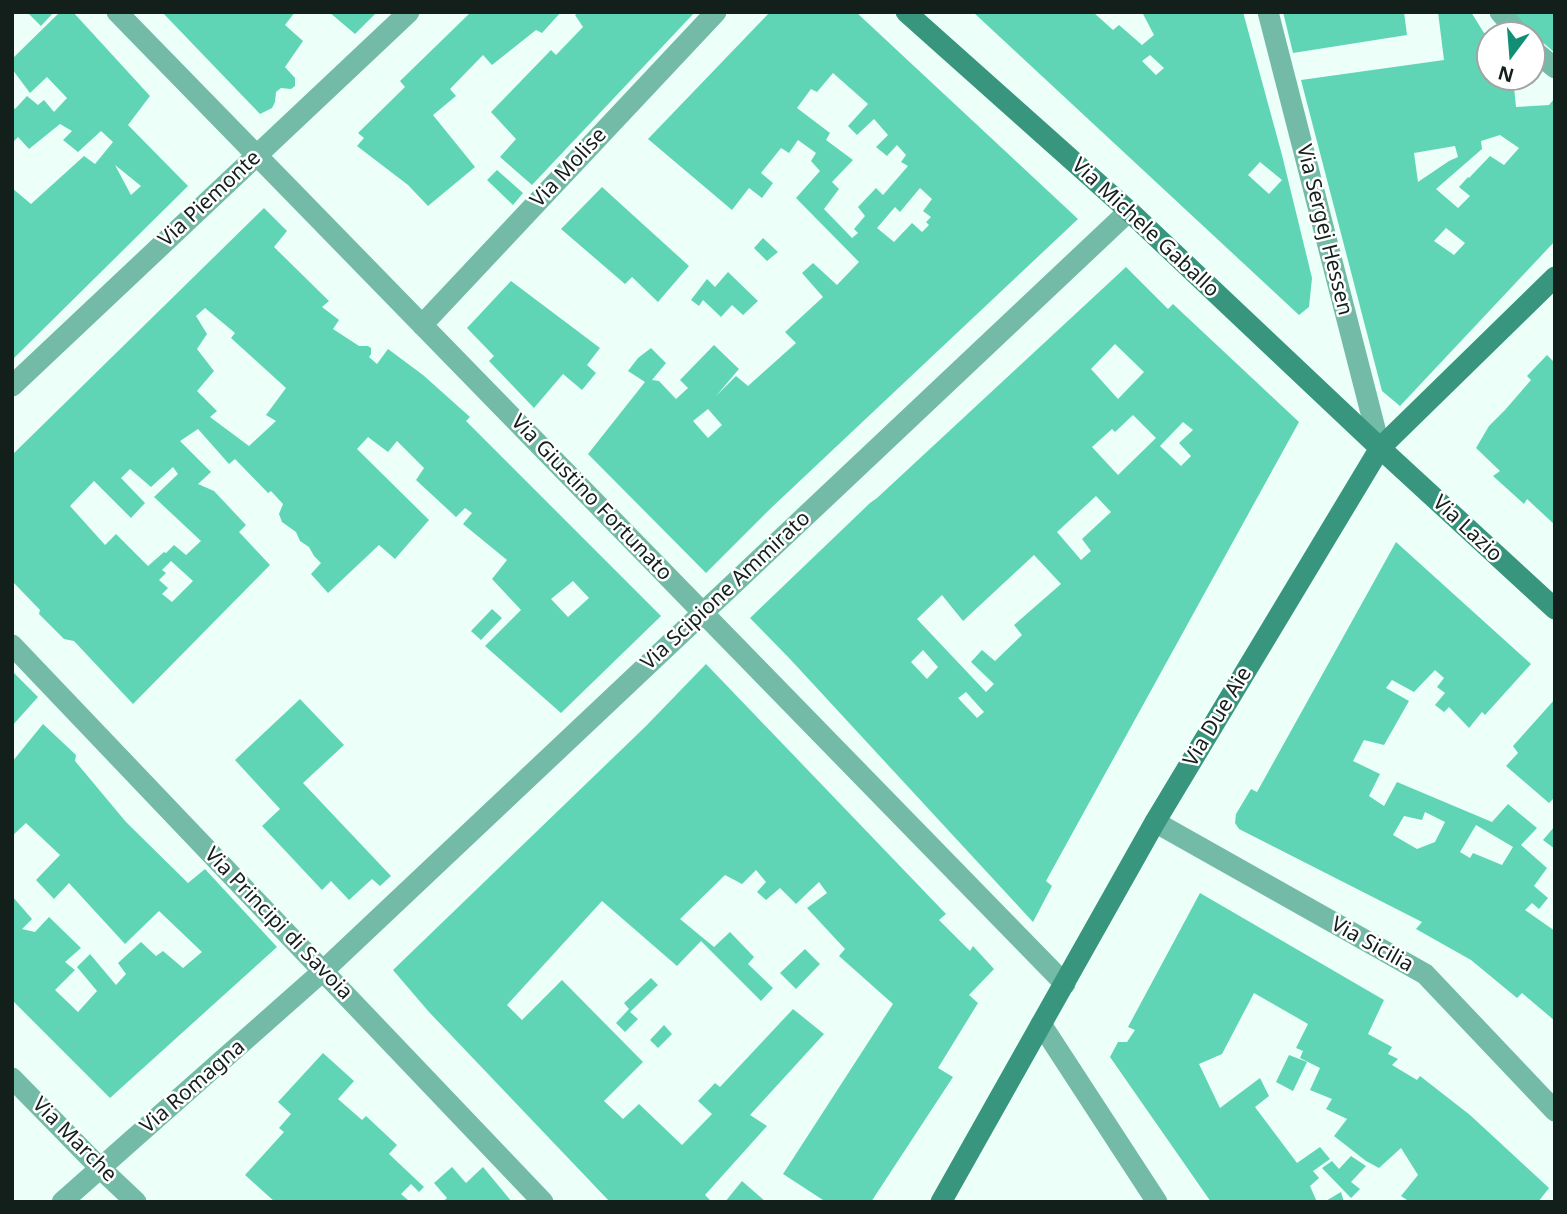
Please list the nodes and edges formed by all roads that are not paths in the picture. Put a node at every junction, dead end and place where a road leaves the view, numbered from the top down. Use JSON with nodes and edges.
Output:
{"nodes":[{"id":1,"x":117,"y":12,"type":"edge"},
{"id":2,"x":409,"y":12,"type":"edge"},
{"id":3,"x":716,"y":12,"type":"edge"},
{"id":4,"x":906,"y":12,"type":"edge"},
{"id":5,"x":1268,"y":12,"type":"edge"},
{"id":6,"x":257,"y":155,"type":"junction"},
{"id":7,"x":1129,"y":211,"type":"junction"},
{"id":8,"x":1555,"y":278,"type":"edge"},
{"id":9,"x":422,"y":324,"type":"junction"},
{"id":10,"x":12,"y":387,"type":"edge"},
{"id":11,"x":1380,"y":448,"type":"junction"},
{"id":12,"x":1555,"y":609,"type":"edge"},
{"id":13,"x":703,"y":613,"type":"junction"},
{"id":14,"x":12,"y":645,"type":"edge"},
{"id":15,"x":1155,"y":822,"type":"junction"},
{"id":16,"x":323,"y":971,"type":"junction"},
{"id":17,"x":1065,"y":984,"type":"junction"},
{"id":18,"x":1041,"y":1024,"type":"junction"},
{"id":19,"x":12,"y":1078,"type":"edge"},
{"id":20,"x":1555,"y":1111,"type":"edge"},
{"id":21,"x":100,"y":1168,"type":"junction"},
{"id":22,"x":61,"y":1202,"type":"edge"},
{"id":23,"x":136,"y":1202,"type":"edge"},
{"id":24,"x":543,"y":1202,"type":"edge"},
{"id":25,"x":941,"y":1202,"type":"edge"},
{"id":26,"x":1157,"y":1202,"type":"edge"}],
"edges":[{"from":1,"to":6,"type":"street","name":"Via Giustino Fortunato"},
{"from":2,"to":6,"type":"street","name":"Via Piemonte"},
{"from":3,"to":9,"type":"street","name":"Via Molise"},
{"from":4,"to":7,"type":"street","name":"Via Michele Gaballo"},
{"from":5,"to":11,"type":"street","name":"Via Sergej Hessen"},
{"from":6,"to":9,"type":"street","name":"Via Giustino Fortunato"},
{"from":6,"to":10,"type":"street","name":"Via Piemonte"},
{"from":7,"to":11,"type":"street","name":"Via Michele Gaballo"},
{"from":7,"to":13,"type":"street","name":"Via Scipione Ammirato"},
{"from":8,"to":11,"type":"street","name":"Via Due Aie"},
{"from":9,"to":13,"type":"street","name":"Via Giustino Fortunato"},
{"from":11,"to":12,"type":"street","name":"Via Lazio"},
{"from":11,"to":15,"type":"street","name":"Via Due Aie"},
{"from":13,"to":16,"type":"street","name":"Via Scipione Ammirato"},
{"from":13,"to":17,"type":"street","name":"Via Giustino Fortunato"},
{"from":14,"to":16,"type":"street","name":"Via Principi di Savoia"},
{"from":15,"to":17,"type":"street","name":"Via Due Aie"},
{"from":15,"to":20,"type":"street","name":"Via Sicilia"},
{"from":16,"to":21,"type":"street","name":"Via Romagna"},
{"from":16,"to":24,"type":"street","name":"Via Principi di Savoia"},
{"from":17,"to":18,"type":"street","name":"Via Due Aie"},
{"from":18,"to":25,"type":"street","name":"Via Due Aie"},
{"from":18,"to":26,"type":"street"},
{"from":19,"to":21,"type":"street","name":"Via Marche"},
{"from":21,"to":22,"type":"street","name":"Via Romagna"},
{"from":21,"to":23,"type":"street","name":"Via Marche"}]}
